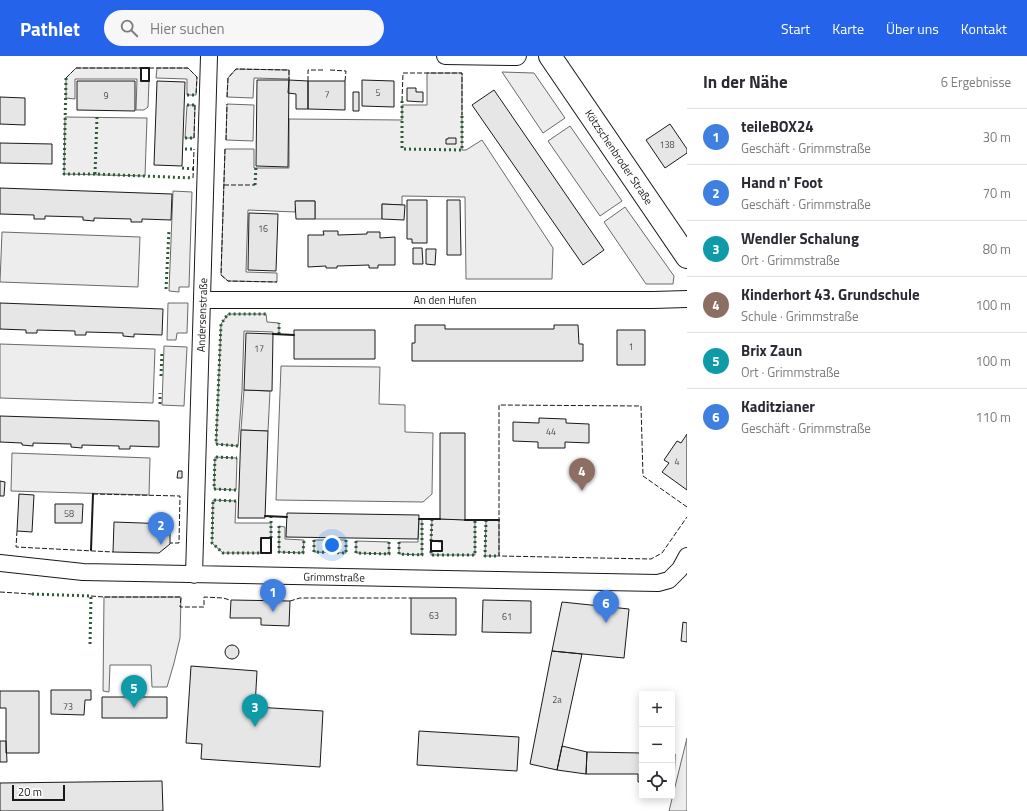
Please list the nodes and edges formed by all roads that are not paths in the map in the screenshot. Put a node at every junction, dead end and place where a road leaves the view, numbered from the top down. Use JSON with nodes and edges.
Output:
{"nodes":[{"id":1,"x":209,"y":56,"type":"edge"},
{"id":2,"x":445,"y":56,"type":"edge"},
{"id":3,"x":518,"y":56,"type":"edge"},
{"id":4,"x":550,"y":56,"type":"edge"},
{"id":5,"x":687,"y":257,"type":"edge"},
{"id":6,"x":687,"y":299,"type":"edge"},
{"id":7,"x":202,"y":300,"type":"junction"},
{"id":8,"x":687,"y":556,"type":"edge"},
{"id":9,"x":0,"y":563,"type":"edge"},
{"id":10,"x":194,"y":574,"type":"junction"}],
"edges":[{"from":1,"to":7,"type":"street","name":"Andersenstraße"},
{"from":2,"to":3,"type":"street"},
{"from":4,"to":5,"type":"street","name":"Kötzschenbroder Straße"},
{"from":6,"to":7,"type":"street","name":"An den Hufen"},
{"from":7,"to":10,"type":"street","name":"Andersenstraße"},
{"from":8,"to":10,"type":"street","name":"Grimmstraße"},
{"from":9,"to":10,"type":"street","name":"Grimmstraße"}]}
